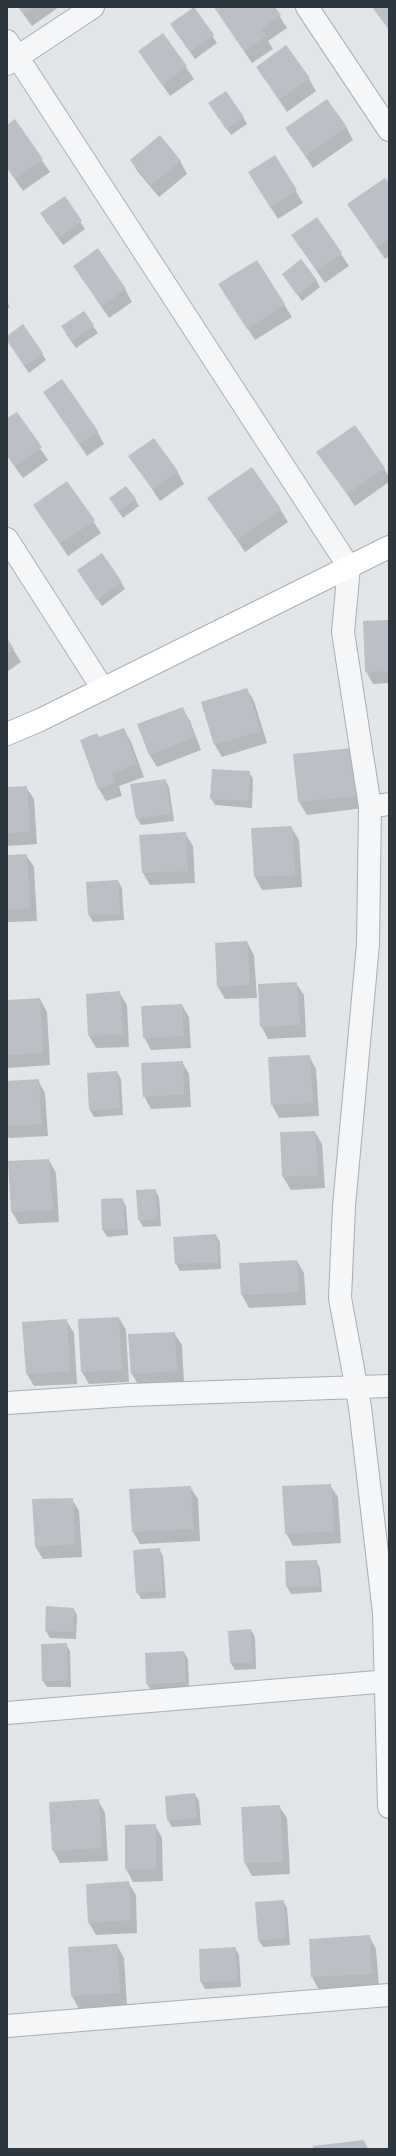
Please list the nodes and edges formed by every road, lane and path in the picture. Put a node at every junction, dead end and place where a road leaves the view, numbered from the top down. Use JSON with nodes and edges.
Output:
{"nodes":[{"id":1,"x":93,"y":7,"type":"edge"},
{"id":2,"x":307,"y":7,"type":"edge"},
{"id":3,"x":11,"y":54,"type":"edge"},
{"id":4,"x":389,"y":130,"type":"edge"},
{"id":5,"x":7,"y":539,"type":"edge"},
{"id":6,"x":389,"y":547,"type":"edge"},
{"id":7,"x":349,"y":567,"type":"junction"},
{"id":8,"x":103,"y":689,"type":"junction"},
{"id":9,"x":7,"y":734,"type":"edge"},
{"id":10,"x":379,"y":806,"type":"edge"},
{"id":11,"x":389,"y":1386,"type":"edge"},
{"id":12,"x":357,"y":1389,"type":"junction"},
{"id":13,"x":7,"y":1403,"type":"edge"},
{"id":14,"x":388,"y":1681,"type":"edge"},
{"id":15,"x":7,"y":1713,"type":"edge"},
{"id":16,"x":389,"y":1807,"type":"edge"},
{"id":17,"x":389,"y":1995,"type":"edge"},
{"id":18,"x":7,"y":2026,"type":"edge"}],
"edges":[{"from":1,"to":3,"type":"street"},
{"from":2,"to":4,"type":"street"},
{"from":3,"to":7,"type":"street"},
{"from":5,"to":8,"type":"street"},
{"from":6,"to":7,"type":"main road"},
{"from":7,"to":8,"type":"main road"},
{"from":7,"to":10,"type":"street"},
{"from":8,"to":9,"type":"main road"},
{"from":10,"to":12,"type":"street"},
{"from":11,"to":12,"type":"street"},
{"from":12,"to":13,"type":"street"},
{"from":12,"to":14,"type":"street"},
{"from":14,"to":15,"type":"street"},
{"from":14,"to":16,"type":"street"},
{"from":17,"to":18,"type":"street"}]}
